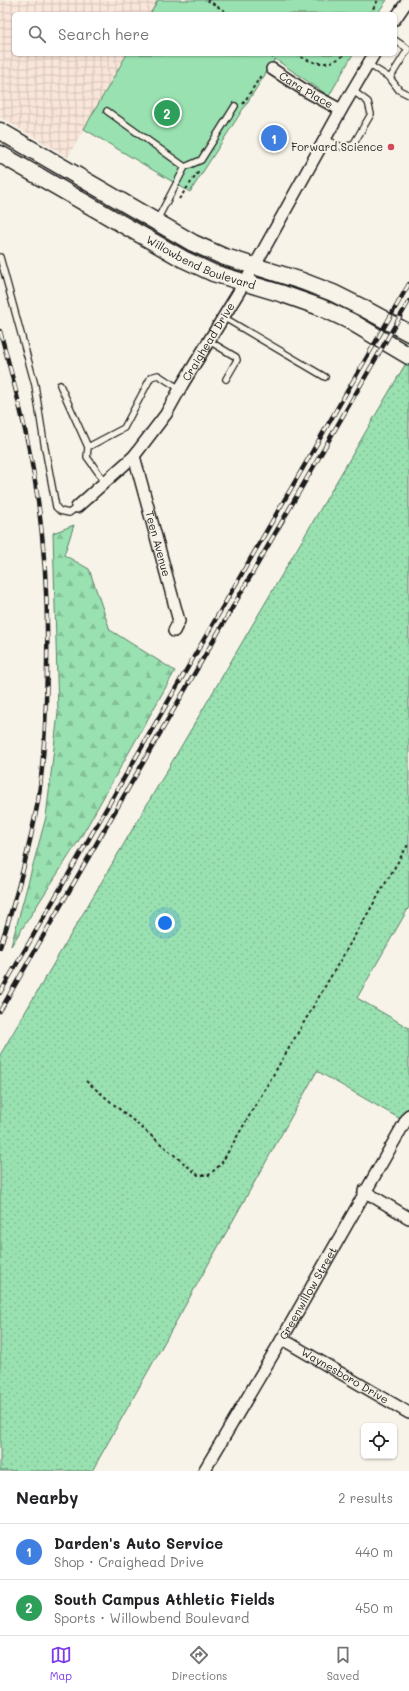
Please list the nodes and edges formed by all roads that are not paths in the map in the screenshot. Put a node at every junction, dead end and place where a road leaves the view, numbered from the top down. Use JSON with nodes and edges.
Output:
{"nodes":[{"id":1,"x":408,"y":0,"type":"edge"},
{"id":2,"x":397,"y":16,"type":"edge"},
{"id":3,"x":397,"y":41,"type":"edge"},
{"id":4,"x":373,"y":56,"type":"edge"},
{"id":5,"x":368,"y":64,"type":"junction"},
{"id":6,"x":272,"y":69,"type":"dead end"},
{"id":7,"x":390,"y":78,"type":"junction"},
{"id":8,"x":352,"y":90,"type":"junction"},
{"id":9,"x":409,"y":95,"type":"edge"},
{"id":10,"x":235,"y":106,"type":"dead end"},
{"id":11,"x":341,"y":110,"type":"junction"},
{"id":12,"x":107,"y":111,"type":"dead end"},
{"id":13,"x":0,"y":131,"type":"edge"},
{"id":14,"x":325,"y":139,"type":"junction"},
{"id":15,"x":0,"y":154,"type":"edge"},
{"id":16,"x":185,"y":167,"type":"junction"},
{"id":17,"x":88,"y":182,"type":"junction"},
{"id":18,"x":78,"y":198,"type":"junction"},
{"id":19,"x":155,"y":222,"type":"junction"},
{"id":20,"x":172,"y":231,"type":"junction"},
{"id":21,"x":163,"y":247,"type":"junction"},
{"id":22,"x":0,"y":257,"type":"edge"},
{"id":23,"x":254,"y":267,"type":"junction"},
{"id":24,"x":243,"y":283,"type":"junction"},
{"id":25,"x":223,"y":317,"type":"junction"},
{"id":26,"x":409,"y":333,"type":"edge"},
{"id":27,"x":209,"y":341,"type":"junction"},
{"id":28,"x":409,"y":356,"type":"edge"},
{"id":29,"x":325,"y":377,"type":"dead end"},
{"id":30,"x":226,"y":379,"type":"dead end"},
{"id":31,"x":60,"y":385,"type":"dead end"},
{"id":32,"x":180,"y":389,"type":"junction"},
{"id":33,"x":88,"y":447,"type":"junction"},
{"id":34,"x":134,"y":456,"type":"junction"},
{"id":35,"x":105,"y":482,"type":"junction"},
{"id":36,"x":77,"y":506,"type":"joint"},
{"id":37,"x":174,"y":631,"type":"dead end"},
{"id":38,"x":409,"y":1115,"type":"edge"},
{"id":39,"x":364,"y":1192,"type":"junction"},
{"id":40,"x":409,"y":1218,"type":"edge"},
{"id":41,"x":282,"y":1339,"type":"junction"},
{"id":42,"x":409,"y":1413,"type":"edge"},
{"id":43,"x":204,"y":1471,"type":"edge"}],
"edges":[{"from":1,"to":2,"type":"street"},
{"from":3,"to":7,"type":"lane"},
{"from":4,"to":5,"type":"street","name":"Craighead Drive"},
{"from":5,"to":7,"type":"lane"},
{"from":5,"to":8,"type":"street","name":"Craighead Drive"},
{"from":6,"to":11,"type":"street","name":"Cara Place"},
{"from":7,"to":9,"type":"lane"},
{"from":8,"to":11,"type":"street","name":"Craighead Drive"},
{"from":8,"to":14,"type":"lane"},
{"from":10,"to":16,"type":"lane"},
{"from":11,"to":14,"type":"street","name":"Craighead Drive"},
{"from":12,"to":16,"type":"lane"},
{"from":13,"to":17,"type":"main road","name":"Willowbend Boulevard"},
{"from":14,"to":23,"type":"street","name":"Craighead Drive"},
{"from":15,"to":18,"type":"main road","name":"Willowbend Boulevard"},
{"from":16,"to":19,"type":"lane"},
{"from":17,"to":18,"type":"main road"},
{"from":17,"to":19,"type":"main road","name":"Willowbend Boulevard"},
{"from":18,"to":21,"type":"main road","name":"Willowbend Boulevard"},
{"from":19,"to":20,"type":"main road","name":"Willowbend Boulevard"},
{"from":20,"to":21,"type":"main road"},
{"from":20,"to":23,"type":"main road","name":"Willowbend Boulevard"},
{"from":21,"to":24,"type":"main road","name":"Willowbend Boulevard"},
{"from":22,"to":36,"type":"lane"},
{"from":23,"to":24,"type":"street","name":"Craighead Drive"},
{"from":23,"to":26,"type":"main road","name":"Willowbend Boulevard"},
{"from":24,"to":25,"type":"street","name":"Craighead Drive"},
{"from":24,"to":28,"type":"main road","name":"Willowbend Boulevard"},
{"from":25,"to":27,"type":"street","name":"Craighead Drive"},
{"from":25,"to":29,"type":"lane"},
{"from":27,"to":30,"type":"lane"},
{"from":27,"to":32,"type":"street","name":"Craighead Drive"},
{"from":31,"to":33,"type":"lane"},
{"from":32,"to":33,"type":"lane"},
{"from":32,"to":34,"type":"street","name":"Craighead Drive"},
{"from":33,"to":35,"type":"lane"},
{"from":34,"to":35,"type":"street","name":"Craighead Drive"},
{"from":34,"to":37,"type":"street","name":"Teen Avenue"},
{"from":35,"to":36,"type":"street","name":"Craighead Drive"},
{"from":38,"to":39,"type":"street","name":"Greenwillow Street"},
{"from":39,"to":40,"type":"street"},
{"from":39,"to":41,"type":"street","name":"Greenwillow Street"},
{"from":41,"to":42,"type":"street","name":"Waynesboro Drive"},
{"from":41,"to":43,"type":"street","name":"Greenwillow Street"}]}
